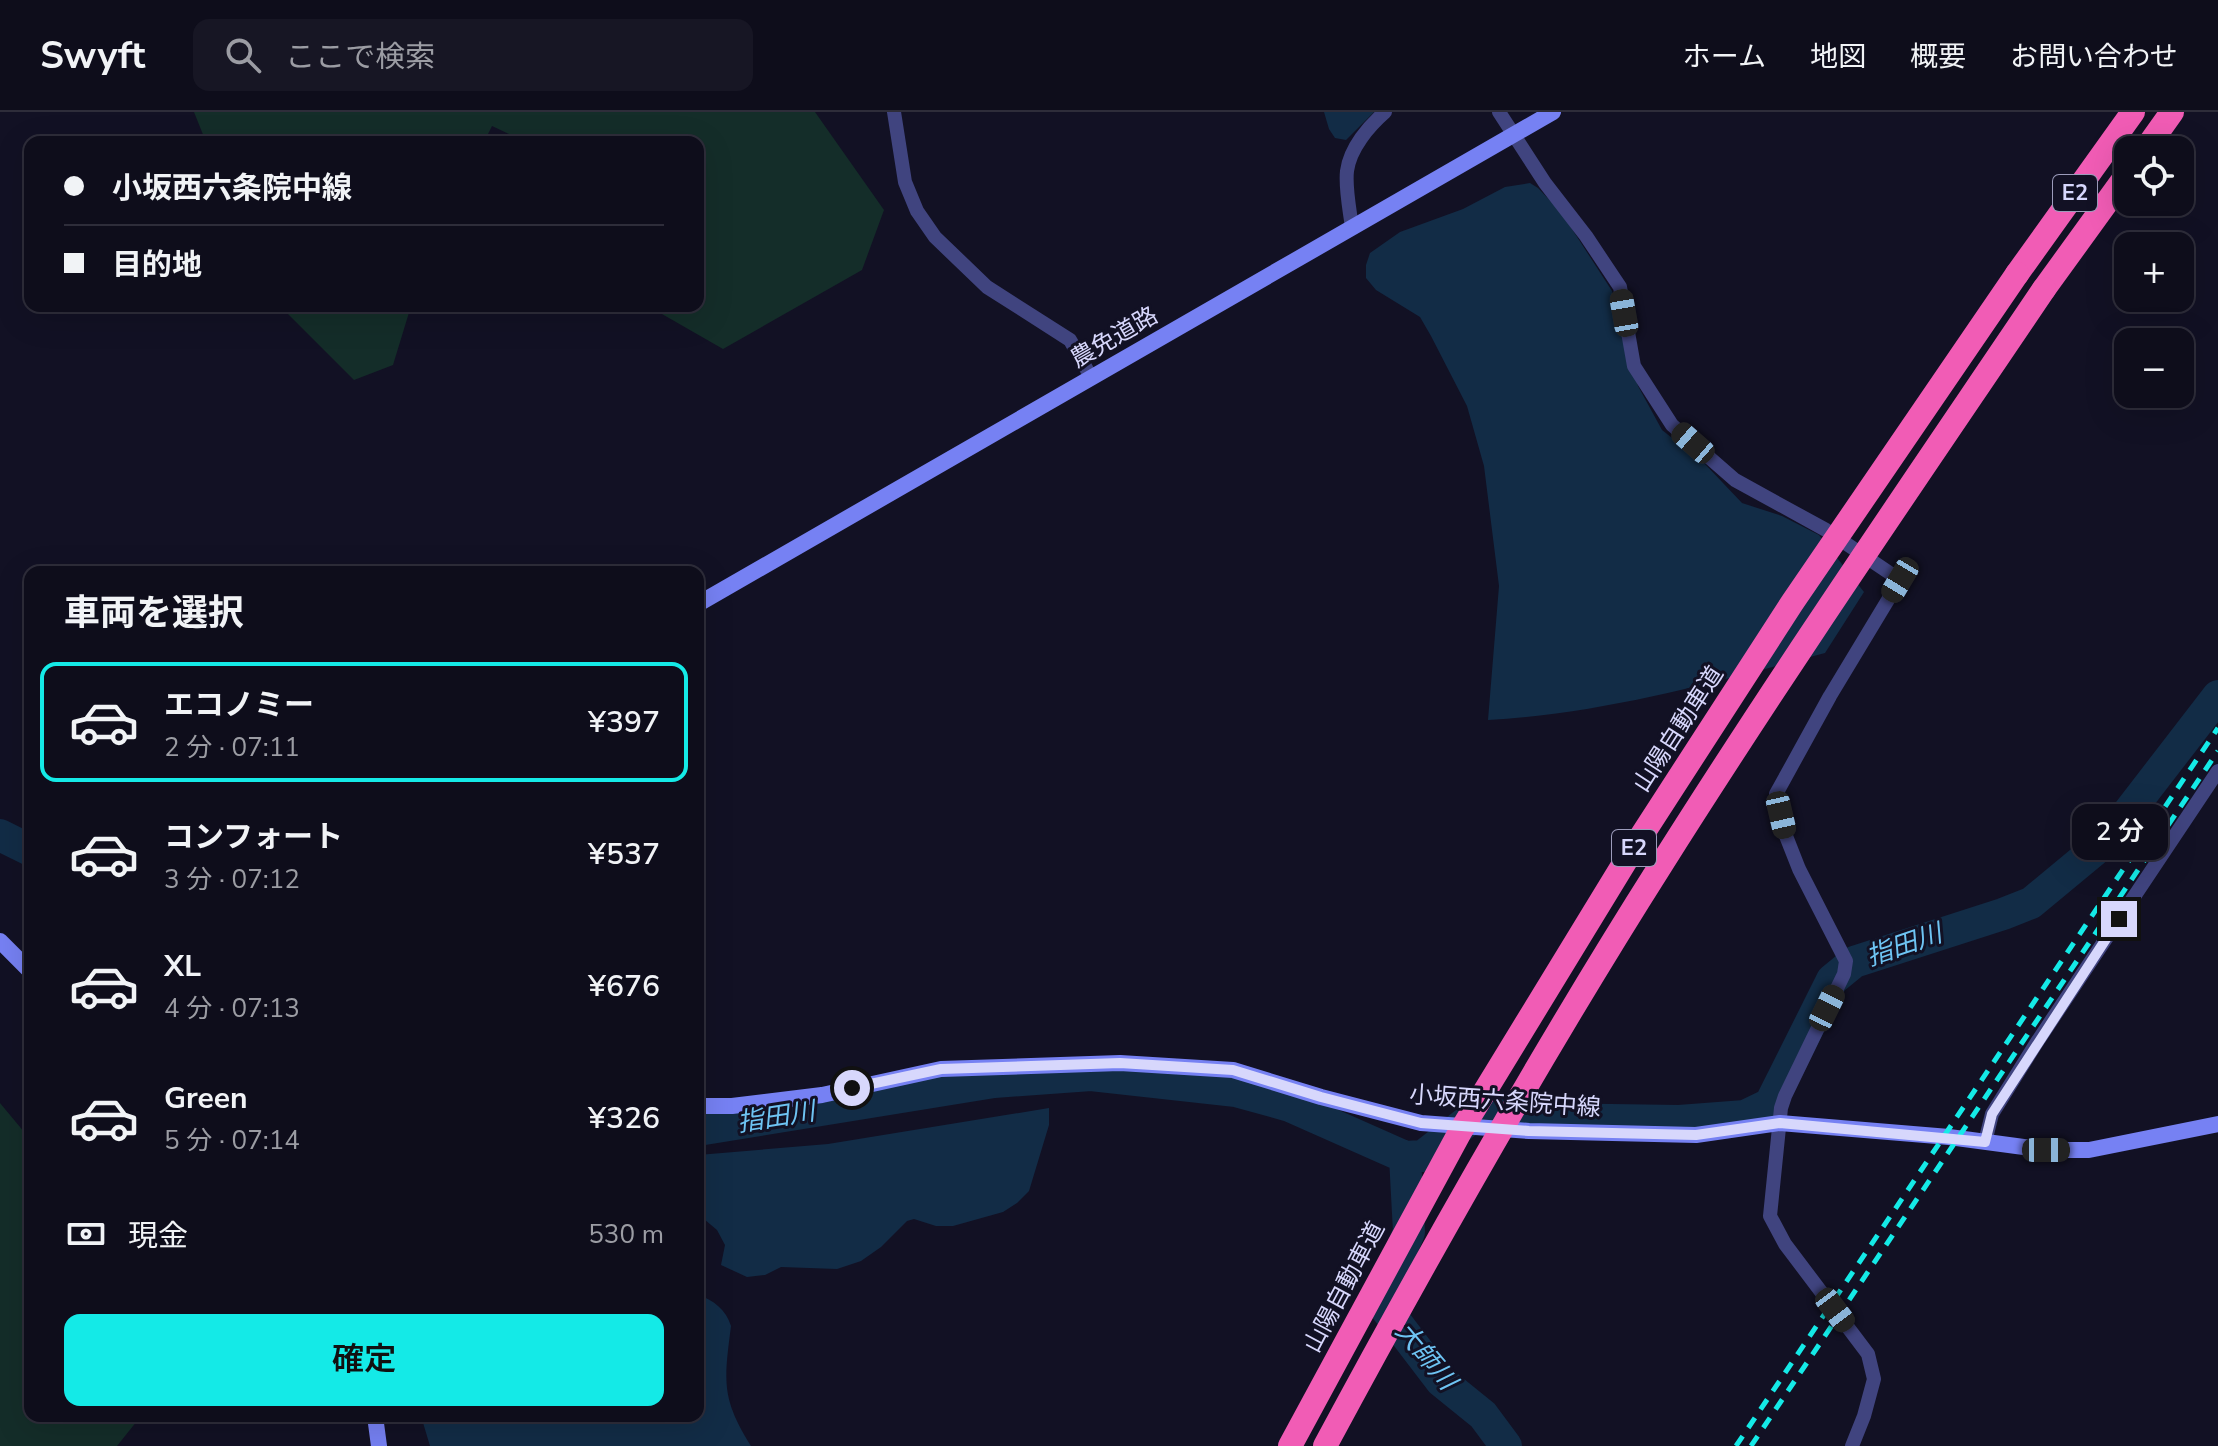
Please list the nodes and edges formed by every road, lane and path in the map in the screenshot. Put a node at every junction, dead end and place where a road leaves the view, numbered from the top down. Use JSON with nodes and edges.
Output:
{"nodes":[{"id":1,"x":894,"y":112,"type":"edge"},
{"id":2,"x":1385,"y":112,"type":"edge"},
{"id":3,"x":1499,"y":112,"type":"edge"},
{"id":4,"x":1553,"y":112,"type":"edge"},
{"id":5,"x":2133,"y":112,"type":"edge"},
{"id":6,"x":2172,"y":112,"type":"edge"},
{"id":7,"x":1514,"y":134,"type":"junction"},
{"id":8,"x":2155,"y":136,"type":"edge"},
{"id":9,"x":2114,"y":192,"type":"edge"},
{"id":10,"x":1352,"y":228,"type":"junction"},
{"id":11,"x":1091,"y":377,"type":"junction"},
{"id":12,"x":704,"y":601,"type":"edge"},
{"id":13,"x":2218,"y":771,"type":"edge"},
{"id":14,"x":0,"y":941,"type":"edge"},
{"id":15,"x":24,"y":965,"type":"edge"},
{"id":16,"x":704,"y":1106,"type":"edge"},
{"id":17,"x":1780,"y":1123,"type":"junction"},
{"id":18,"x":2218,"y":1124,"type":"edge"},
{"id":19,"x":1985,"y":1142,"type":"junction"},
{"id":20,"x":376,"y":1422,"type":"edge"},
{"id":21,"x":379,"y":1446,"type":"edge"},
{"id":22,"x":1290,"y":1446,"type":"edge"},
{"id":23,"x":1325,"y":1446,"type":"edge"},
{"id":24,"x":1852,"y":1446,"type":"edge"}],
"edges":[{"from":1,"to":11,"type":"street"},
{"from":2,"to":10,"type":"street"},
{"from":3,"to":7,"type":"street"},
{"from":4,"to":7,"type":"main road","name":"農免道路"},
{"from":5,"to":22,"type":"highway","name":"山陽自動車道","number":"E2","bridge":true},
{"from":6,"to":8,"type":"highway"},
{"from":7,"to":10,"type":"main road","name":"農免道路"},
{"from":7,"to":17,"type":"street"},
{"from":9,"to":23,"type":"highway","number":"E2","bridge":true},
{"from":10,"to":11,"type":"main road","name":"農免道路"},
{"from":11,"to":12,"type":"main road","name":"農免道路"},
{"from":13,"to":19,"type":"street"},
{"from":14,"to":15,"type":"main road"},
{"from":16,"to":17,"type":"main road","name":"小坂西六条院中線"},
{"from":17,"to":19,"type":"main road","name":"小坂西六条院中線"},
{"from":17,"to":24,"type":"street"},
{"from":18,"to":19,"type":"main road","name":"小坂西六条院中線"},
{"from":20,"to":21,"type":"main road"}]}
